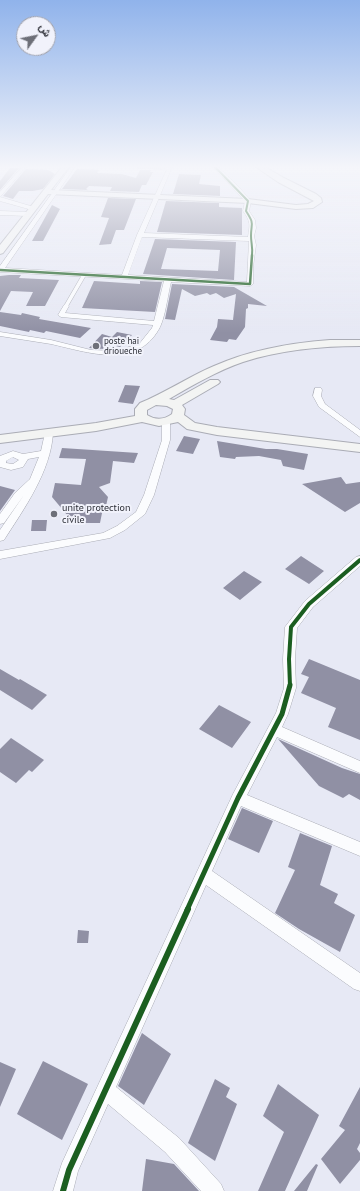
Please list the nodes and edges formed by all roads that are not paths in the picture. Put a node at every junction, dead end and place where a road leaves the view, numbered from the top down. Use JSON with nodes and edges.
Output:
{"nodes":[{"id":1,"x":21,"y":223,"type":"edge"},
{"id":2,"x":34,"y":223,"type":"edge"},
{"id":3,"x":145,"y":223,"type":"edge"},
{"id":4,"x":252,"y":223,"type":"edge"},
{"id":5,"x":140,"y":235,"type":"junction"},
{"id":6,"x":252,"y":239,"type":"junction"},
{"id":7,"x":0,"y":250,"type":"edge"},
{"id":8,"x":0,"y":270,"type":"edge"},
{"id":9,"x":84,"y":275,"type":"junction"},
{"id":10,"x":124,"y":277,"type":"junction"},
{"id":11,"x":168,"y":279,"type":"junction"},
{"id":12,"x":66,"y":306,"type":"joint"},
{"id":13,"x":157,"y":323,"type":"junction"},
{"id":14,"x":0,"y":334,"type":"edge"},
{"id":15,"x":360,"y":343,"type":"edge"},
{"id":16,"x":339,"y":347,"type":"junction"},
{"id":17,"x":360,"y":350,"type":"edge"},
{"id":18,"x":318,"y":390,"type":"dead end"},
{"id":19,"x":196,"y":392,"type":"junction"},
{"id":20,"x":154,"y":402,"type":"junction"},
{"id":21,"x":143,"y":413,"type":"junction"},
{"id":22,"x":173,"y":414,"type":"junction"},
{"id":23,"x":0,"y":431,"type":"edge"},
{"id":24,"x":217,"y":431,"type":"junction"},
{"id":25,"x":49,"y":433,"type":"junction"},
{"id":26,"x":360,"y":434,"type":"edge"},
{"id":27,"x":0,"y":439,"type":"edge"},
{"id":28,"x":360,"y":448,"type":"edge"},
{"id":29,"x":45,"y":454,"type":"junction"},
{"id":30,"x":1,"y":464,"type":"edge"},
{"id":31,"x":33,"y":480,"type":"junction"},
{"id":32,"x":0,"y":521,"type":"edge"},
{"id":33,"x":0,"y":538,"type":"edge"},
{"id":34,"x":0,"y":555,"type":"edge"},
{"id":35,"x":360,"y":560,"type":"edge"},
{"id":36,"x":274,"y":730,"type":"junction"},
{"id":37,"x":360,"y":767,"type":"edge"},
{"id":38,"x":238,"y":798,"type":"junction"},
{"id":39,"x":360,"y":849,"type":"edge"},
{"id":40,"x":204,"y":874,"type":"junction"},
{"id":41,"x":360,"y":983,"type":"edge"},
{"id":42,"x":106,"y":1090,"type":"junction"},
{"id":43,"x":63,"y":1191,"type":"edge"},
{"id":44,"x":214,"y":1191,"type":"edge"}],
"edges":[{"from":1,"to":7,"type":"street"},
{"from":2,"to":8,"type":"street"},
{"from":3,"to":5,"type":"street"},
{"from":4,"to":6,"type":"street"},
{"from":5,"to":6,"type":"street"},
{"from":5,"to":10,"type":"street"},
{"from":6,"to":11,"type":"street"},
{"from":8,"to":9,"type":"street"},
{"from":9,"to":10,"type":"street"},
{"from":9,"to":12,"type":"lane"},
{"from":10,"to":11,"type":"street"},
{"from":11,"to":13,"type":"street"},
{"from":12,"to":13,"type":"street"},
{"from":13,"to":14,"type":"street"},
{"from":15,"to":16,"type":"street"},
{"from":16,"to":17,"type":"street"},
{"from":16,"to":19,"type":"street"},
{"from":16,"to":20,"type":"street"},
{"from":18,"to":26,"type":"street"},
{"from":19,"to":22,"type":"street"},
{"from":19,"to":24,"type":"street"},
{"from":20,"to":21,"type":"street"},
{"from":20,"to":22,"type":"street"},
{"from":21,"to":22,"type":"street"},
{"from":21,"to":23,"type":"street"},
{"from":21,"to":25,"type":"street"},
{"from":22,"to":24,"type":"street"},
{"from":22,"to":34,"type":"street"},
{"from":24,"to":28,"type":"street"},
{"from":25,"to":27,"type":"street"},
{"from":25,"to":29,"type":"street"},
{"from":29,"to":30,"type":"street"},
{"from":29,"to":31,"type":"street"},
{"from":31,"to":32,"type":"street"},
{"from":31,"to":33,"type":"street"},
{"from":35,"to":36,"type":"street"},
{"from":36,"to":37,"type":"street"},
{"from":36,"to":38,"type":"street"},
{"from":38,"to":39,"type":"street"},
{"from":38,"to":40,"type":"street"},
{"from":40,"to":41,"type":"street"},
{"from":40,"to":42,"type":"street"},
{"from":42,"to":43,"type":"street"},
{"from":42,"to":44,"type":"street"}]}
